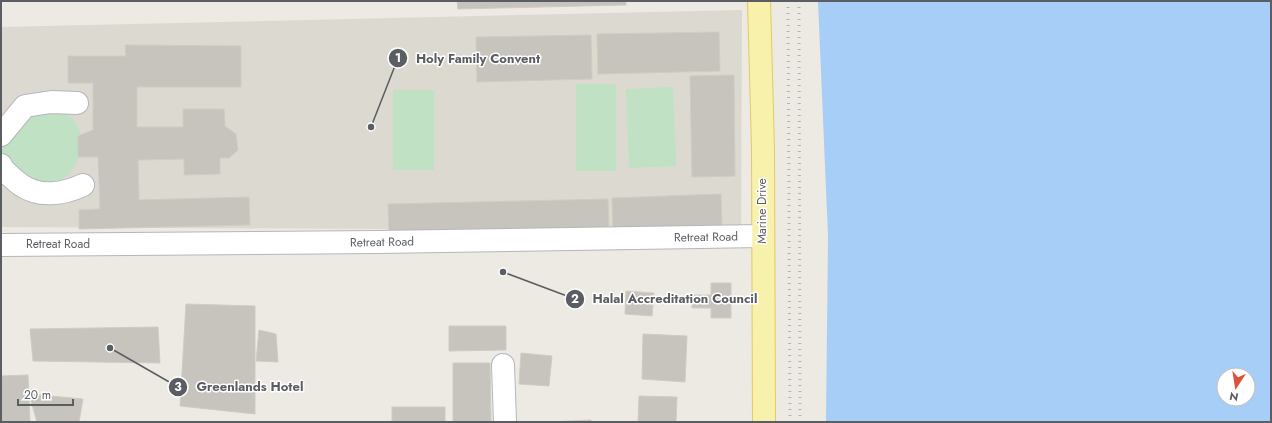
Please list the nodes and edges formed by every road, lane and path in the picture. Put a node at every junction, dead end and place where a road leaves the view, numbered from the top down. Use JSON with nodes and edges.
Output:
{"nodes":[{"id":1,"x":759,"y":1,"type":"edge"},
{"id":2,"x":76,"y":103,"type":"dead end"},
{"id":3,"x":1,"y":135,"type":"edge"},
{"id":4,"x":1,"y":165,"type":"edge"},
{"id":5,"x":83,"y":185,"type":"dead end"},
{"id":6,"x":762,"y":236,"type":"junction"},
{"id":7,"x":1,"y":245,"type":"edge"},
{"id":8,"x":503,"y":365,"type":"dead end"},
{"id":9,"x":505,"y":422,"type":"edge"},
{"id":10,"x":764,"y":422,"type":"edge"}],
"edges":[{"from":1,"to":6,"type":"main road","name":"Marine Drive"},
{"from":2,"to":3,"type":"street"},
{"from":4,"to":5,"type":"street"},
{"from":6,"to":7,"type":"street","name":"Retreat Road"},
{"from":6,"to":10,"type":"main road","name":"Marine Drive"},
{"from":8,"to":9,"type":"street"}]}
